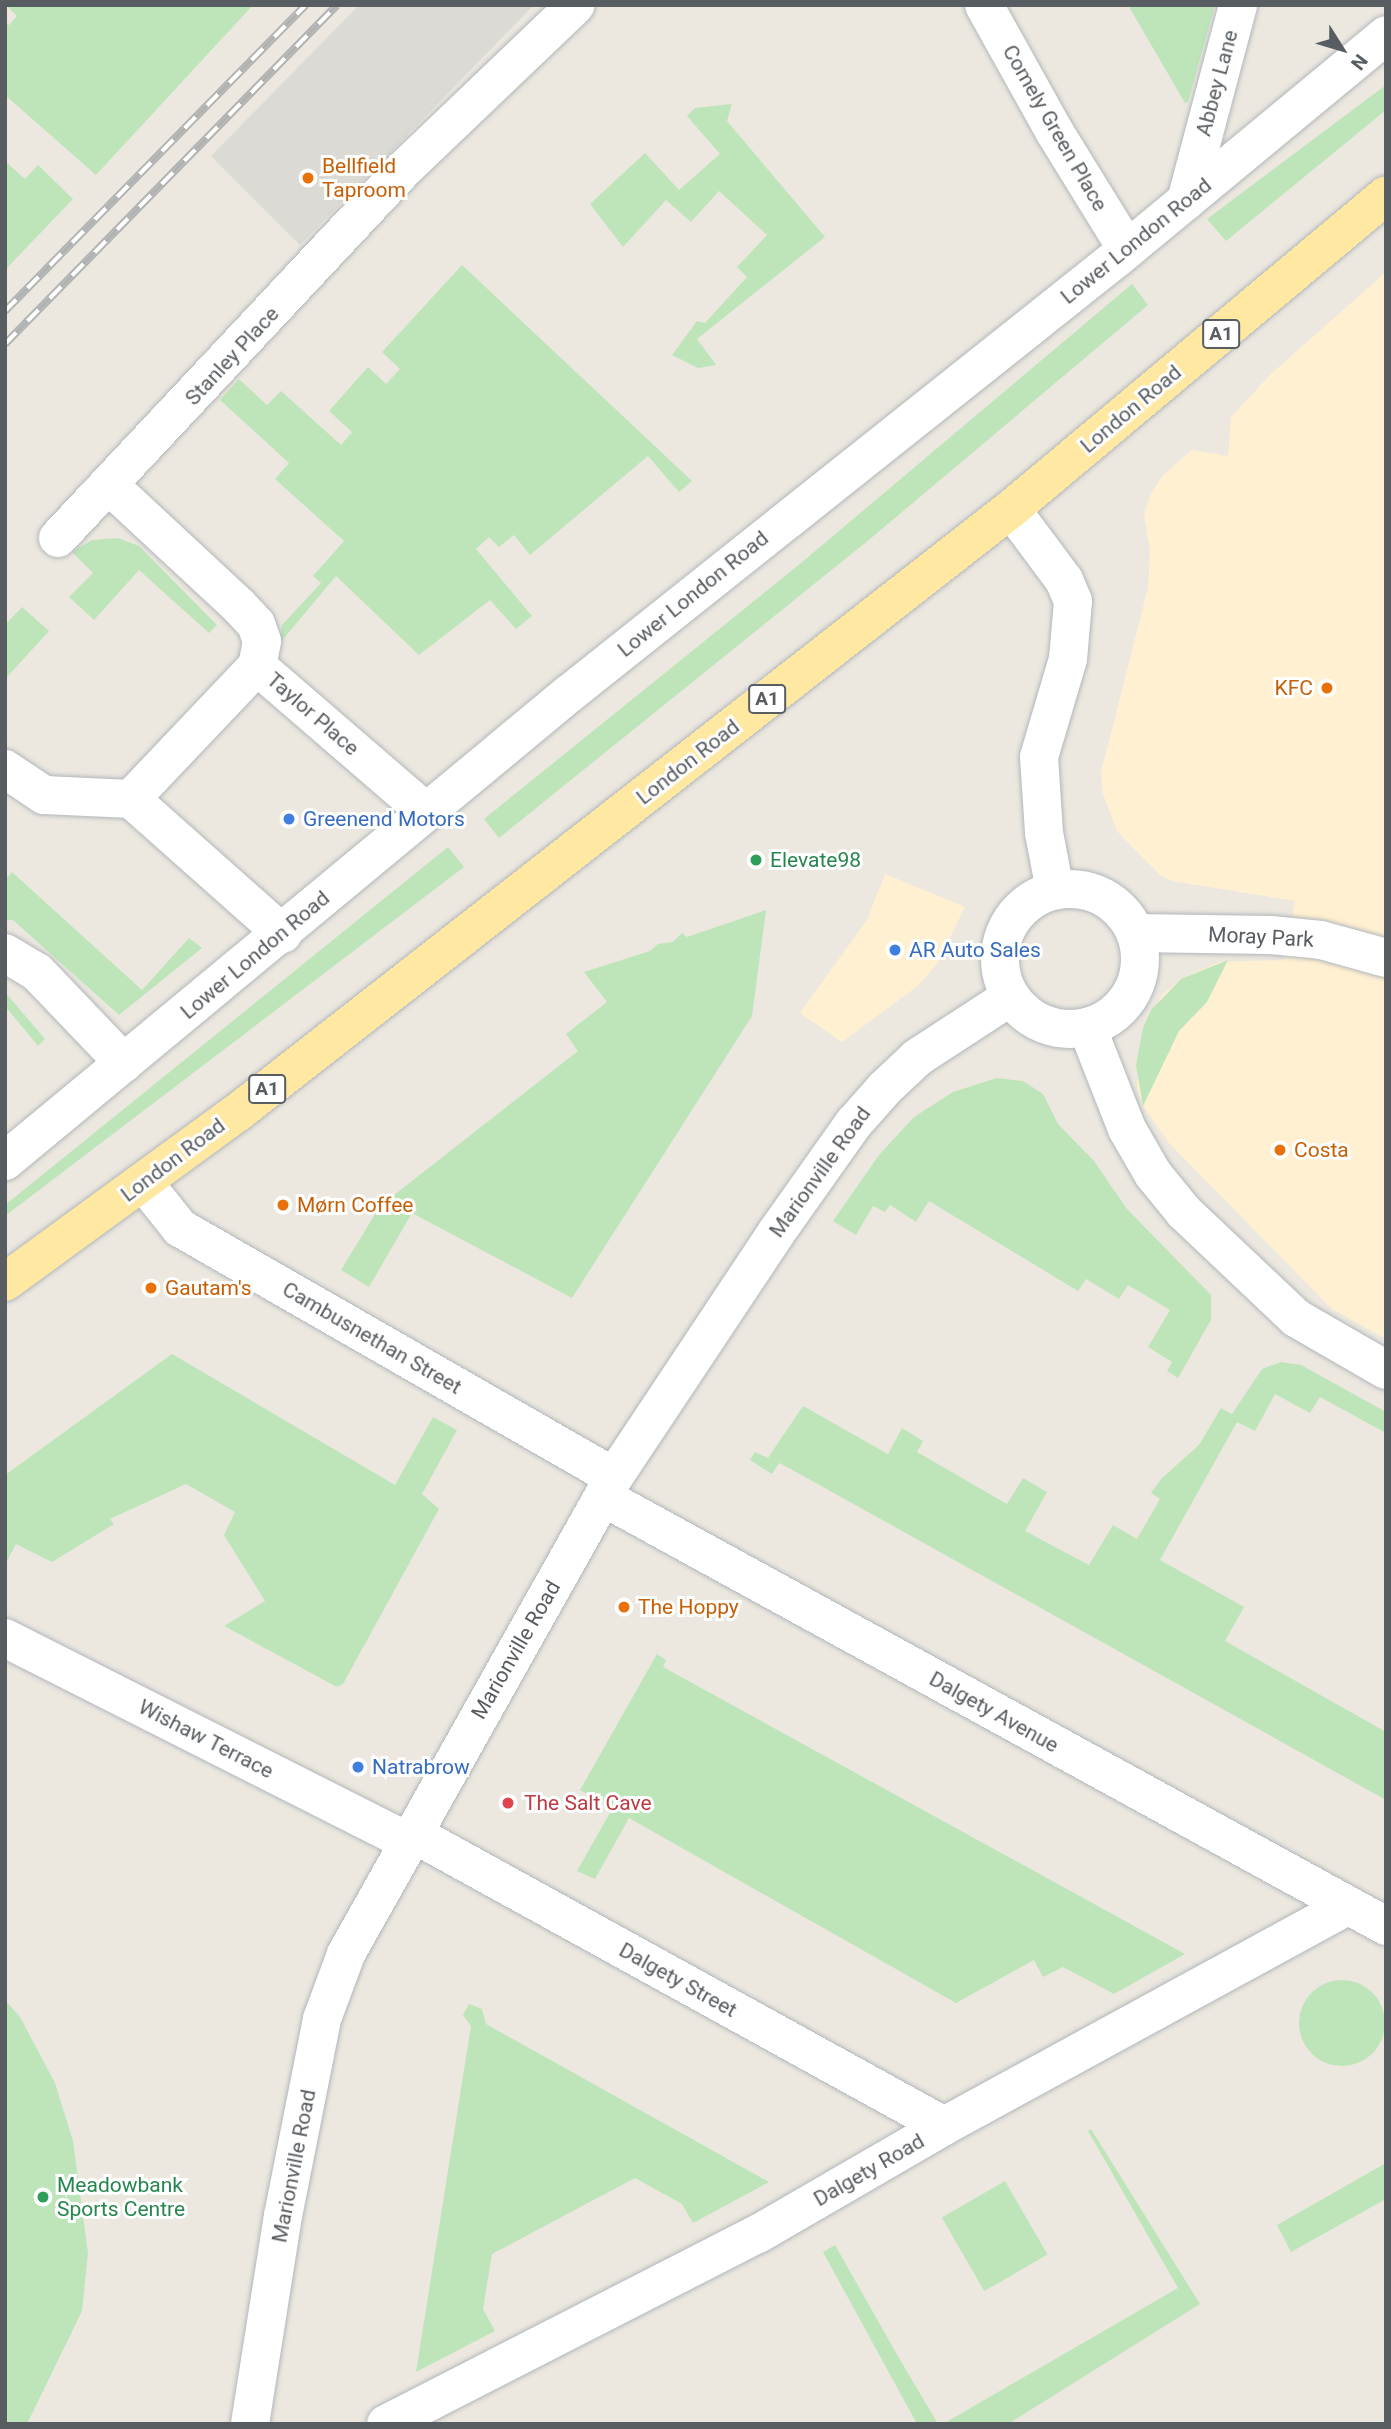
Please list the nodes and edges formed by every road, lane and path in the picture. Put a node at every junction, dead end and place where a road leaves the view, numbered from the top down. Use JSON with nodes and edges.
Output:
{"nodes":[{"id":1,"x":576,"y":5,"type":"edge"},
{"id":2,"x":984,"y":5,"type":"edge"},
{"id":3,"x":1238,"y":5,"type":"edge"},
{"id":4,"x":1386,"y":35,"type":"edge"},
{"id":5,"x":1386,"y":195,"type":"edge"},
{"id":6,"x":1186,"y":201,"type":"junction"},
{"id":7,"x":1127,"y":250,"type":"junction"},
{"id":8,"x":111,"y":487,"type":"junction"},
{"id":9,"x":1011,"y":509,"type":"junction"},
{"id":10,"x":58,"y":538,"type":"dead end"},
{"id":11,"x":257,"y":666,"type":"junction"},
{"id":12,"x":5,"y":769,"type":"edge"},
{"id":13,"x":131,"y":799,"type":"junction"},
{"id":14,"x":426,"y":812,"type":"junction"},
{"id":15,"x":1055,"y":890,"type":"junction"},
{"id":16,"x":283,"y":933,"type":"junction"},
{"id":17,"x":1135,"y":933,"type":"junction"},
{"id":18,"x":5,"y":953,"type":"edge"},
{"id":19,"x":1386,"y":958,"type":"edge"},
{"id":20,"x":1010,"y":997,"type":"junction"},
{"id":21,"x":1087,"y":1027,"type":"junction"},
{"id":22,"x":124,"y":1063,"type":"junction"},
{"id":23,"x":5,"y":1161,"type":"edge"},
{"id":24,"x":144,"y":1183,"type":"junction"},
{"id":25,"x":5,"y":1282,"type":"edge"},
{"id":26,"x":1386,"y":1370,"type":"edge"},
{"id":27,"x":609,"y":1487,"type":"junction"},
{"id":28,"x":5,"y":1638,"type":"edge"},
{"id":29,"x":410,"y":1837,"type":"junction"},
{"id":30,"x":1347,"y":1906,"type":"junction"},
{"id":31,"x":1386,"y":1926,"type":"edge"},
{"id":32,"x":944,"y":2126,"type":"junction"},
{"id":33,"x":250,"y":2424,"type":"edge"},
{"id":34,"x":386,"y":2424,"type":"edge"}],
"edges":[{"from":1,"to":8,"type":"street","name":"Stanley Place"},
{"from":2,"to":7,"type":"street","name":"Comely Green Place"},
{"from":3,"to":6,"type":"street","name":"Abbey Lane"},
{"from":4,"to":6,"type":"street","name":"Lower London Road"},
{"from":5,"to":9,"type":"main road","name":"London Road","number":"A1"},
{"from":6,"to":7,"type":"street","name":"Lower London Road"},
{"from":7,"to":14,"type":"street","name":"Lower London Road"},
{"from":8,"to":10,"type":"street","name":"Stanley Place"},
{"from":8,"to":11,"type":"street","name":"Taylor Place"},
{"from":9,"to":15,"type":"street"},
{"from":9,"to":24,"type":"main road","name":"London Road","number":"A1"},
{"from":11,"to":13,"type":"street"},
{"from":11,"to":14,"type":"street","name":"Taylor Place"},
{"from":12,"to":13,"type":"street"},
{"from":13,"to":16,"type":"street"},
{"from":14,"to":16,"type":"street","name":"Lower London Road"},
{"from":15,"to":17,"type":"street"},
{"from":15,"to":20,"type":"street"},
{"from":16,"to":22,"type":"street","name":"Lower London Road"},
{"from":17,"to":19,"type":"street","name":"Moray Park"},
{"from":17,"to":21,"type":"street"},
{"from":18,"to":22,"type":"street"},
{"from":20,"to":21,"type":"street"},
{"from":20,"to":27,"type":"street","name":"Marionville Road"},
{"from":21,"to":26,"type":"street"},
{"from":22,"to":23,"type":"street","name":"Lower London Road"},
{"from":24,"to":25,"type":"main road","name":"London Road","number":"A1"},
{"from":24,"to":27,"type":"street","name":"Cambusnethan Street"},
{"from":27,"to":29,"type":"street","name":"Marionville Road"},
{"from":27,"to":30,"type":"street","name":"Dalgety Avenue"},
{"from":28,"to":29,"type":"street","name":"Wishaw Terrace"},
{"from":29,"to":32,"type":"street","name":"Dalgety Street"},
{"from":29,"to":33,"type":"street","name":"Marionville Road"},
{"from":30,"to":31,"type":"street","name":"Dalgety Avenue"},
{"from":30,"to":32,"type":"street","name":"Dalgety Road"},
{"from":32,"to":34,"type":"street","name":"Dalgety Road"}]}
